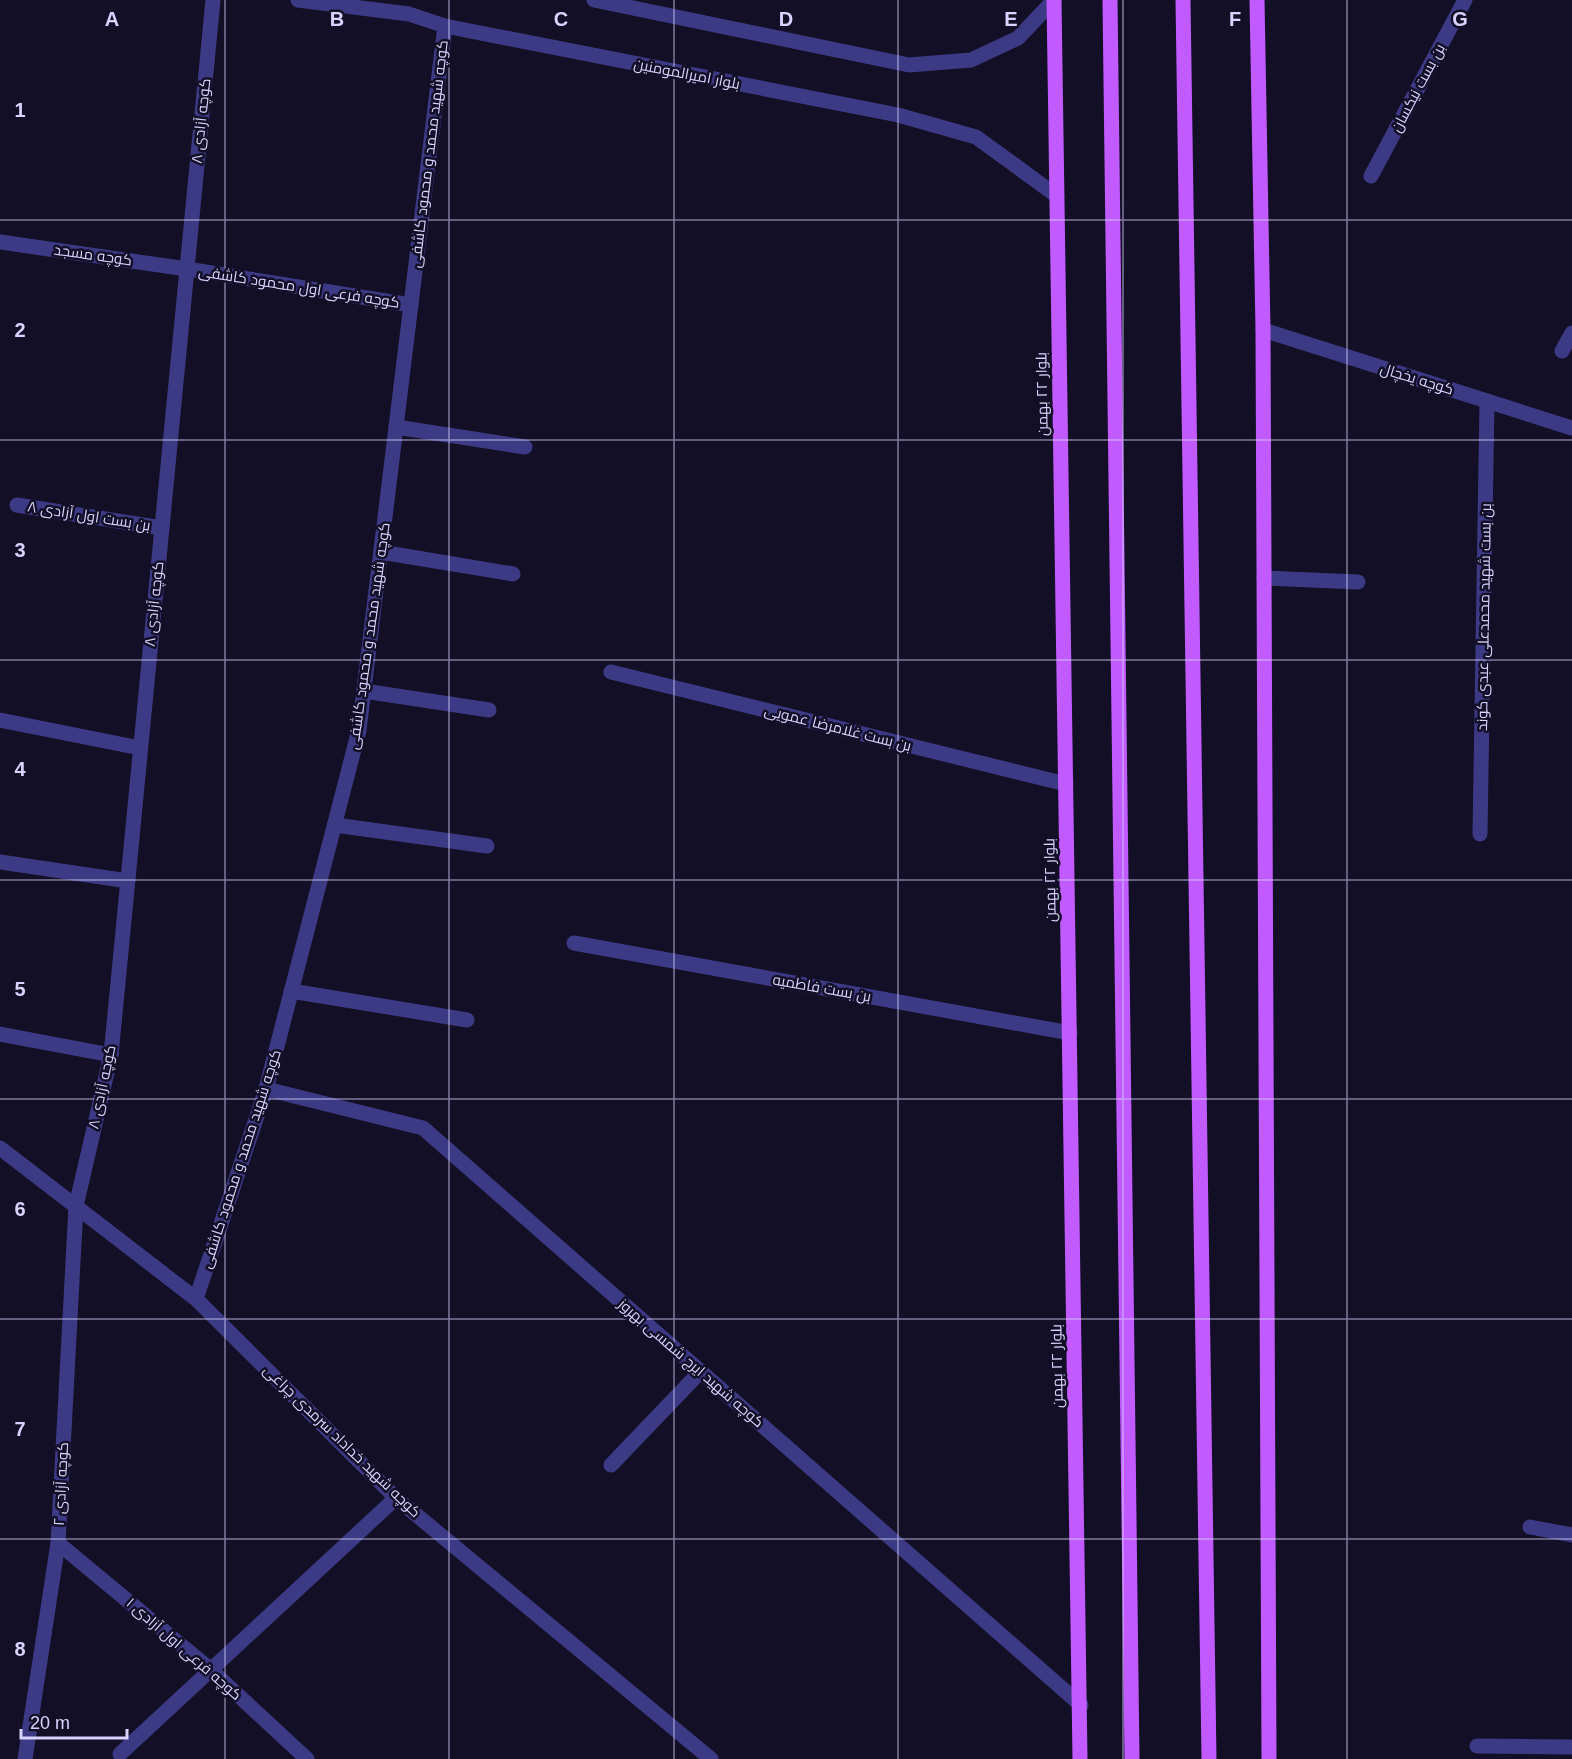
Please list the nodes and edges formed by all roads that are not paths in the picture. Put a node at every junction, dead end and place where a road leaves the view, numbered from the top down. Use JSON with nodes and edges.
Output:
{"nodes":[{"id":1,"x":213,"y":0,"type":"edge"},
{"id":2,"x":298,"y":0,"type":"edge"},
{"id":3,"x":594,"y":0,"type":"edge"},
{"id":4,"x":1054,"y":0,"type":"edge"},
{"id":5,"x":1110,"y":0,"type":"edge"},
{"id":6,"x":1184,"y":0,"type":"edge"},
{"id":7,"x":1257,"y":0,"type":"edge"},
{"id":8,"x":1465,"y":0,"type":"edge"},
{"id":9,"x":445,"y":26,"type":"junction"},
{"id":10,"x":1371,"y":176,"type":"dead end"},
{"id":11,"x":1057,"y":196,"type":"junction"},
{"id":12,"x":0,"y":242,"type":"edge"},
{"id":13,"x":187,"y":268,"type":"junction"},
{"id":14,"x":411,"y":305,"type":"junction"},
{"id":15,"x":1263,"y":330,"type":"junction"},
{"id":16,"x":1572,"y":333,"type":"edge"},
{"id":17,"x":1562,"y":351,"type":"dead end"},
{"id":18,"x":1487,"y":401,"type":"junction"},
{"id":19,"x":396,"y":427,"type":"junction"},
{"id":20,"x":1572,"y":428,"type":"edge"},
{"id":21,"x":525,"y":447,"type":"dead end"},
{"id":22,"x":17,"y":505,"type":"dead end"},
{"id":23,"x":162,"y":528,"type":"junction"},
{"id":24,"x":381,"y":552,"type":"junction"},
{"id":25,"x":513,"y":574,"type":"dead end"},
{"id":26,"x":1264,"y":578,"type":"junction"},
{"id":27,"x":1358,"y":582,"type":"dead end"},
{"id":28,"x":611,"y":672,"type":"dead end"},
{"id":29,"x":364,"y":691,"type":"junction"},
{"id":30,"x":489,"y":710,"type":"dead end"},
{"id":31,"x":0,"y":720,"type":"edge"},
{"id":32,"x":140,"y":748,"type":"junction"},
{"id":33,"x":1066,"y":784,"type":"junction"},
{"id":34,"x":335,"y":825,"type":"junction"},
{"id":35,"x":1480,"y":834,"type":"dead end"},
{"id":36,"x":488,"y":846,"type":"dead end"},
{"id":37,"x":0,"y":862,"type":"edge"},
{"id":38,"x":128,"y":881,"type":"junction"},
{"id":39,"x":574,"y":944,"type":"dead end"},
{"id":40,"x":291,"y":991,"type":"junction"},
{"id":41,"x":466,"y":1020,"type":"dead end"},
{"id":42,"x":0,"y":1034,"type":"edge"},
{"id":43,"x":1070,"y":1034,"type":"junction"},
{"id":44,"x":111,"y":1055,"type":"junction"},
{"id":45,"x":266,"y":1089,"type":"junction"},
{"id":46,"x":0,"y":1148,"type":"edge"},
{"id":47,"x":76,"y":1206,"type":"junction"},
{"id":48,"x":196,"y":1299,"type":"junction"},
{"id":49,"x":701,"y":1371,"type":"junction"},
{"id":50,"x":611,"y":1465,"type":"dead end"},
{"id":51,"x":396,"y":1498,"type":"junction"},
{"id":52,"x":1530,"y":1527,"type":"dead end"},
{"id":53,"x":1572,"y":1535,"type":"edge"},
{"id":54,"x":58,"y":1543,"type":"junction"},
{"id":55,"x":211,"y":1670,"type":"junction"},
{"id":56,"x":1081,"y":1705,"type":"junction"},
{"id":57,"x":1477,"y":1746,"type":"dead end"},
{"id":58,"x":1572,"y":1747,"type":"edge"},
{"id":59,"x":120,"y":1754,"type":"dead end"},
{"id":60,"x":25,"y":1759,"type":"edge"},
{"id":61,"x":307,"y":1759,"type":"edge"},
{"id":62,"x":711,"y":1759,"type":"edge"},
{"id":63,"x":1080,"y":1759,"type":"edge"},
{"id":64,"x":1132,"y":1759,"type":"edge"},
{"id":65,"x":1209,"y":1759,"type":"edge"},
{"id":66,"x":1269,"y":1759,"type":"edge"}],
"edges":[{"from":1,"to":13,"type":"street","name":"کوچه آزادی ۸"},
{"from":2,"to":9,"type":"street","name":"بلوار امیرالمومنین"},
{"from":3,"to":4,"type":"street"},
{"from":4,"to":11,"type":"main road","name":"بلوار ۲۲ بهمن"},
{"from":5,"to":64,"type":"main road"},
{"from":6,"to":65,"type":"main road"},
{"from":7,"to":15,"type":"main road"},
{"from":8,"to":10,"type":"street","name":"بن بست نیکسان"},
{"from":9,"to":11,"type":"street","name":"بلوار امیرالمومنین"},
{"from":9,"to":14,"type":"street","name":"کوچه شهید محمد و محمود کاشفی"},
{"from":11,"to":33,"type":"main road","name":"بلوار ۲۲ بهمن"},
{"from":12,"to":13,"type":"street","name":"کوچه مسجد"},
{"from":13,"to":14,"type":"street","name":"کوچه فرعی اول محمود کاشفی"},
{"from":13,"to":23,"type":"street","name":"کوچه آزادی ۸"},
{"from":14,"to":19,"type":"street","name":"کوچه شهید محمد و محمود کاشفی"},
{"from":15,"to":18,"type":"street","name":"کوچه یخچال"},
{"from":15,"to":26,"type":"main road"},
{"from":16,"to":17,"type":"street"},
{"from":18,"to":20,"type":"street","name":"کوچه یخچال"},
{"from":18,"to":35,"type":"street","name":"بن بست شهید محمدعلی عبدی کوند"},
{"from":19,"to":21,"type":"street"},
{"from":19,"to":24,"type":"street","name":"کوچه شهید محمد و محمود کاشفی"},
{"from":22,"to":23,"type":"street","name":"بن بست اول آزادی ۸"},
{"from":23,"to":32,"type":"street","name":"کوچه آزادی ۸"},
{"from":24,"to":25,"type":"street"},
{"from":24,"to":29,"type":"street","name":"کوچه شهید محمد و محمود کاشفی"},
{"from":26,"to":27,"type":"street"},
{"from":26,"to":66,"type":"main road"},
{"from":28,"to":33,"type":"street","name":"بن بست غلامرضا عمویی"},
{"from":29,"to":30,"type":"street"},
{"from":29,"to":34,"type":"street","name":"کوچه شهید محمد و محمود کاشفی"},
{"from":31,"to":32,"type":"street"},
{"from":32,"to":38,"type":"street","name":"کوچه آزادی ۸"},
{"from":33,"to":43,"type":"main road","name":"بلوار ۲۲ بهمن"},
{"from":34,"to":36,"type":"street"},
{"from":34,"to":40,"type":"street","name":"کوچه شهید محمد و محمود کاشفی"},
{"from":37,"to":38,"type":"street"},
{"from":38,"to":44,"type":"street","name":"کوچه آزادی ۸"},
{"from":39,"to":43,"type":"street","name":"بن بست فاطمیه"},
{"from":40,"to":41,"type":"street"},
{"from":40,"to":45,"type":"street","name":"کوچه شهید محمد و محمود کاشفی"},
{"from":42,"to":44,"type":"street"},
{"from":43,"to":56,"type":"main road","name":"بلوار ۲۲ بهمن"},
{"from":44,"to":47,"type":"street","name":"کوچه آزادی ۸"},
{"from":45,"to":48,"type":"street","name":"کوچه شهید محمد و محمود کاشفی"},
{"from":45,"to":49,"type":"street","name":"کوچه شهید ایرج شمسی بهروز"},
{"from":46,"to":47,"type":"street","name":"کوچه شهید خداداد سرمدی چراغی"},
{"from":47,"to":48,"type":"street","name":"کوچه شهید خداداد سرمدی چراغی"},
{"from":47,"to":54,"type":"street","name":"کوچه آزادی ۲"},
{"from":48,"to":51,"type":"street","name":"کوچه شهید خداداد سرمدی چراغی"},
{"from":49,"to":50,"type":"street"},
{"from":49,"to":56,"type":"street","name":"کوچه شهید ایرج شمسی بهروز"},
{"from":51,"to":55,"type":"street"},
{"from":51,"to":62,"type":"street","name":"کوچه شهید خداداد سرمدی چراغی"},
{"from":52,"to":53,"type":"street"},
{"from":54,"to":55,"type":"street","name":"کوچه فرعی اول آزادی ۱"},
{"from":54,"to":60,"type":"street","name":"کوچه آزادی ۲"},
{"from":55,"to":59,"type":"street"},
{"from":55,"to":61,"type":"street","name":"کوچه فرعی اول آزادی ۱"},
{"from":56,"to":63,"type":"main road","name":"بلوار ۲۲ بهمن"},
{"from":57,"to":58,"type":"street"}]}
